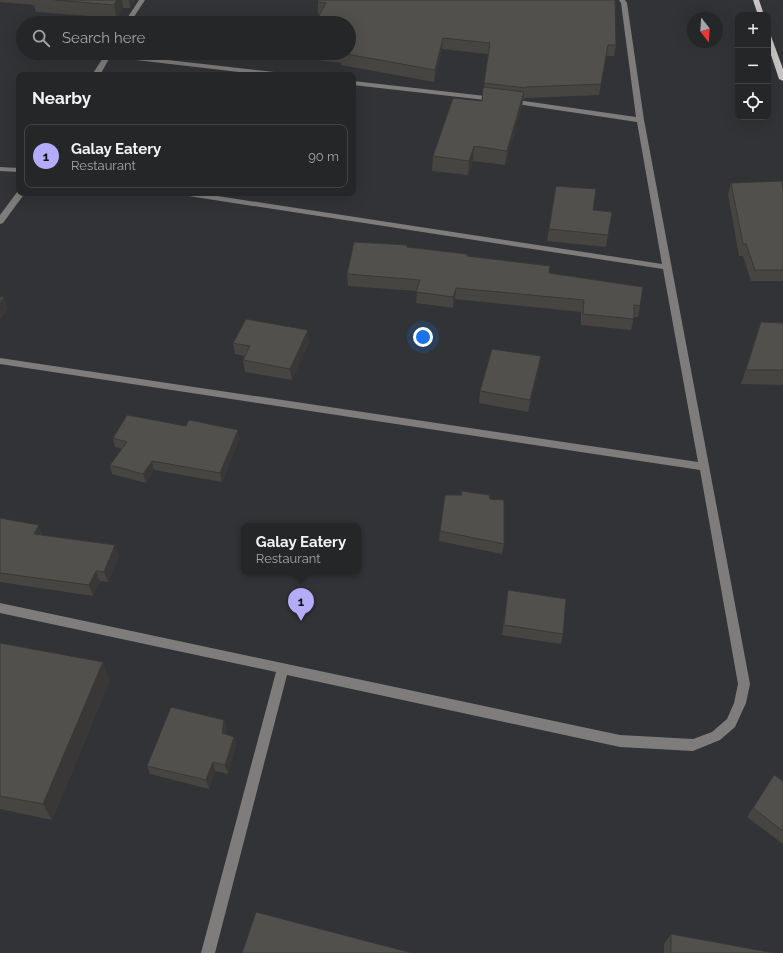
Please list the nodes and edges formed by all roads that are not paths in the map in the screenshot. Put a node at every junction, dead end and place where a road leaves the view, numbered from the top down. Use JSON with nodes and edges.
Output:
{"nodes":[{"id":1,"x":142,"y":0,"type":"edge"},
{"id":2,"x":622,"y":0,"type":"edge"},
{"id":3,"x":756,"y":0,"type":"edge"},
{"id":4,"x":760,"y":12,"type":"edge"},
{"id":5,"x":132,"y":16,"type":"edge"},
{"id":6,"x":771,"y":45,"type":"edge"},
{"id":7,"x":105,"y":60,"type":"edge"},
{"id":8,"x":158,"y":60,"type":"edge"},
{"id":9,"x":98,"y":72,"type":"edge"},
{"id":10,"x":258,"y":72,"type":"edge"},
{"id":11,"x":783,"y":79,"type":"edge"},
{"id":12,"x":356,"y":83,"type":"edge"},
{"id":13,"x":640,"y":120,"type":"junction"},
{"id":14,"x":0,"y":169,"type":"edge"},
{"id":15,"x":16,"y":170,"type":"edge"},
{"id":16,"x":19,"y":196,"type":"edge"},
{"id":17,"x":202,"y":196,"type":"edge"},
{"id":18,"x":0,"y":222,"type":"edge"},
{"id":19,"x":667,"y":267,"type":"junction"},
{"id":20,"x":0,"y":361,"type":"edge"},
{"id":21,"x":704,"y":467,"type":"junction"},
{"id":22,"x":0,"y":608,"type":"edge"},
{"id":23,"x":283,"y":668,"type":"junction"},
{"id":24,"x":208,"y":953,"type":"edge"}],
"edges":[{"from":1,"to":5,"type":"street"},
{"from":2,"to":13,"type":"street"},
{"from":3,"to":4,"type":"main road"},
{"from":6,"to":11,"type":"main road"},
{"from":7,"to":9,"type":"street"},
{"from":8,"to":10,"type":"street"},
{"from":12,"to":13,"type":"street"},
{"from":13,"to":19,"type":"street"},
{"from":14,"to":15,"type":"street"},
{"from":16,"to":18,"type":"street"},
{"from":17,"to":19,"type":"street"},
{"from":19,"to":21,"type":"street"},
{"from":20,"to":21,"type":"street"},
{"from":21,"to":23,"type":"street"},
{"from":22,"to":23,"type":"street"},
{"from":23,"to":24,"type":"street"}]}
